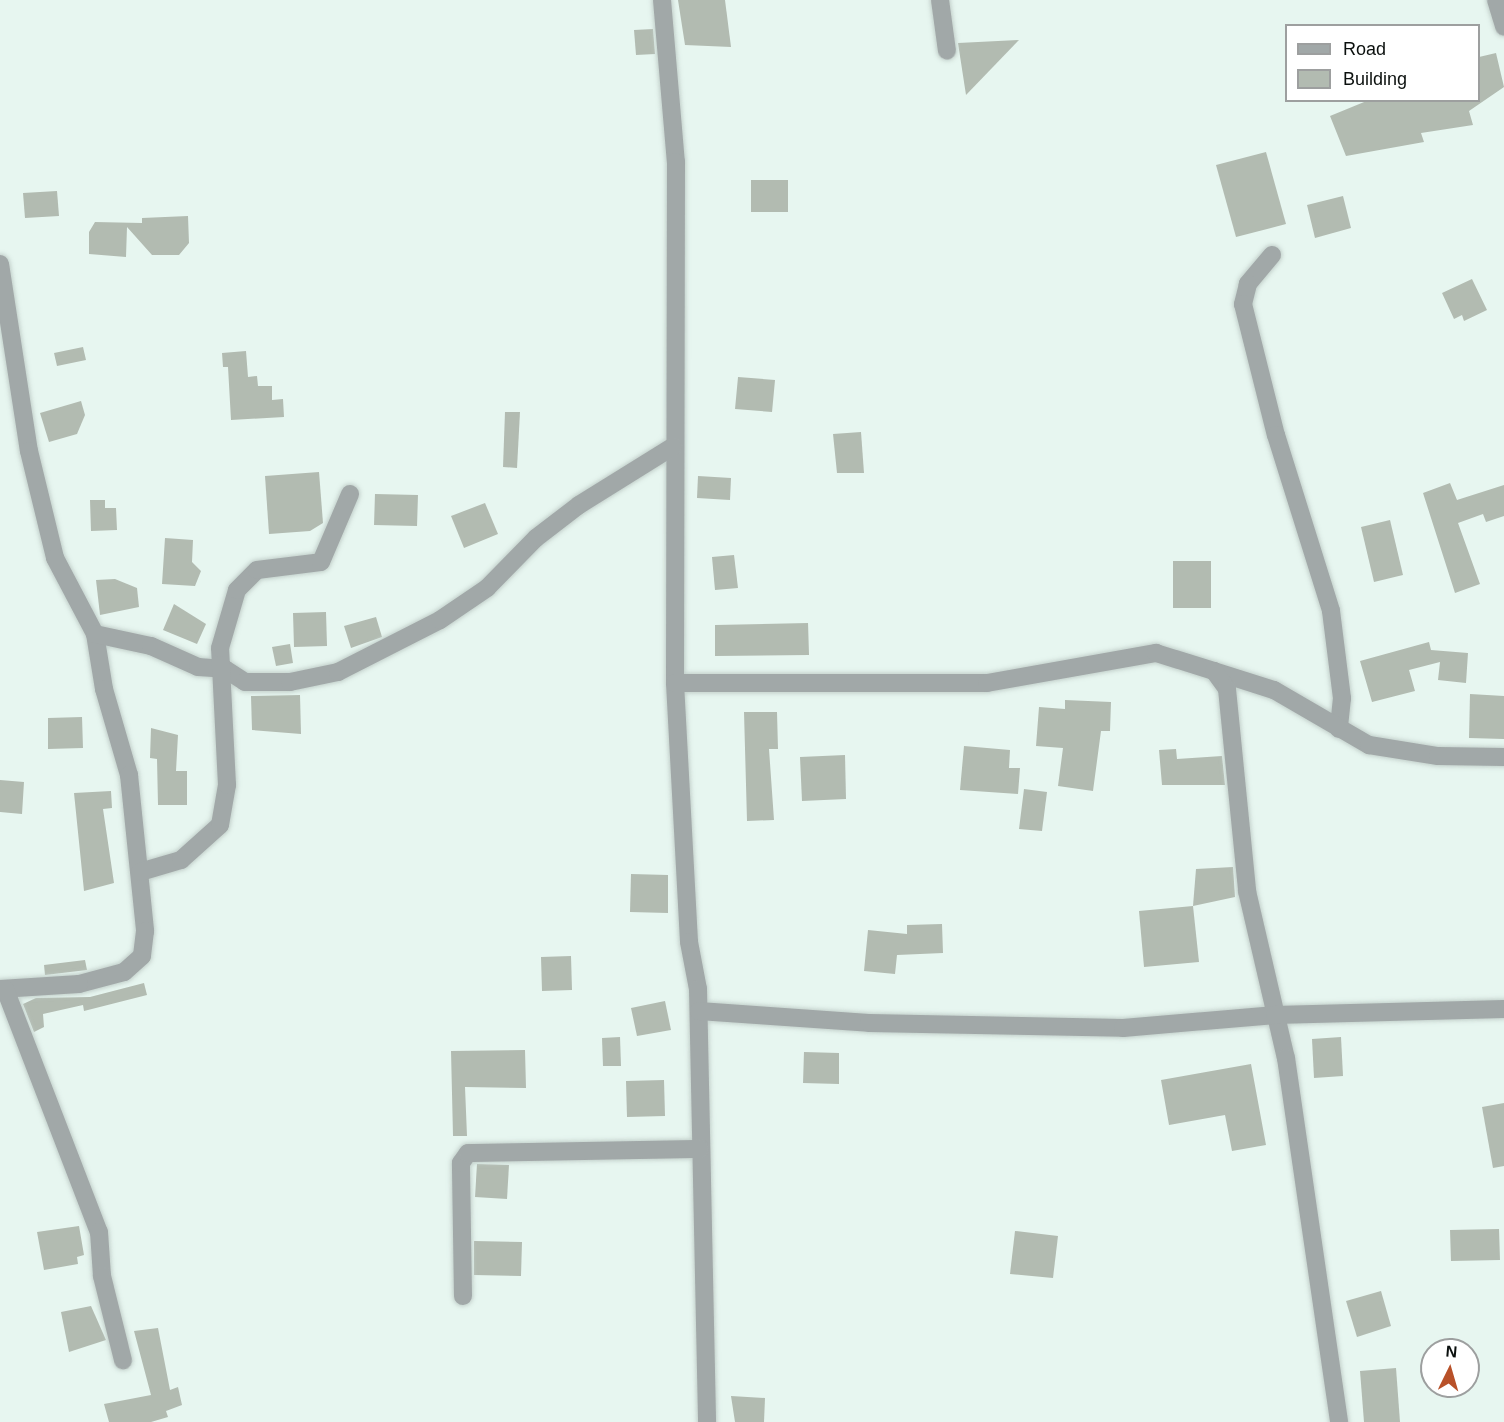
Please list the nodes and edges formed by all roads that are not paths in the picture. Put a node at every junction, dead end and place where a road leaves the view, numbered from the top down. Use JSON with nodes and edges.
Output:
{"nodes":[{"id":1,"x":662,"y":0,"type":"edge"},
{"id":2,"x":940,"y":0,"type":"edge"},
{"id":3,"x":1496,"y":0,"type":"edge"},
{"id":4,"x":1504,"y":27,"type":"edge"},
{"id":5,"x":947,"y":51,"type":"dead end"},
{"id":6,"x":1272,"y":255,"type":"dead end"},
{"id":7,"x":0,"y":264,"type":"edge"},
{"id":8,"x":672,"y":447,"type":"junction"},
{"id":9,"x":350,"y":494,"type":"dead end"},
{"id":10,"x":95,"y":634,"type":"junction"},
{"id":11,"x":225,"y":669,"type":"junction"},
{"id":12,"x":1214,"y":671,"type":"junction"},
{"id":13,"x":675,"y":682,"type":"junction"},
{"id":14,"x":1339,"y":729,"type":"junction"},
{"id":15,"x":1504,"y":757,"type":"edge"},
{"id":16,"x":140,"y":872,"type":"junction"},
{"id":17,"x":2,"y":989,"type":"edge"},
{"id":18,"x":1504,"y":1009,"type":"edge"},
{"id":19,"x":699,"y":1011,"type":"junction"},
{"id":20,"x":1275,"y":1015,"type":"junction"},
{"id":21,"x":700,"y":1149,"type":"junction"},
{"id":22,"x":463,"y":1296,"type":"dead end"},
{"id":23,"x":123,"y":1360,"type":"dead end"},
{"id":24,"x":707,"y":1422,"type":"edge"},
{"id":25,"x":1339,"y":1422,"type":"edge"}],
"edges":[{"from":1,"to":8,"type":"street"},
{"from":2,"to":5,"type":"street"},
{"from":3,"to":4,"type":"street"},
{"from":6,"to":14,"type":"street"},
{"from":7,"to":10,"type":"street"},
{"from":8,"to":11,"type":"street"},
{"from":8,"to":13,"type":"street"},
{"from":9,"to":11,"type":"street"},
{"from":10,"to":11,"type":"street"},
{"from":10,"to":16,"type":"street"},
{"from":11,"to":16,"type":"street"},
{"from":12,"to":13,"type":"street"},
{"from":12,"to":14,"type":"street"},
{"from":12,"to":20,"type":"street"},
{"from":13,"to":19,"type":"street"},
{"from":14,"to":15,"type":"street"},
{"from":16,"to":17,"type":"street"},
{"from":17,"to":23,"type":"street"},
{"from":18,"to":20,"type":"street"},
{"from":19,"to":20,"type":"street"},
{"from":19,"to":21,"type":"street"},
{"from":20,"to":25,"type":"street"},
{"from":21,"to":22,"type":"street"},
{"from":21,"to":24,"type":"street"}]}
